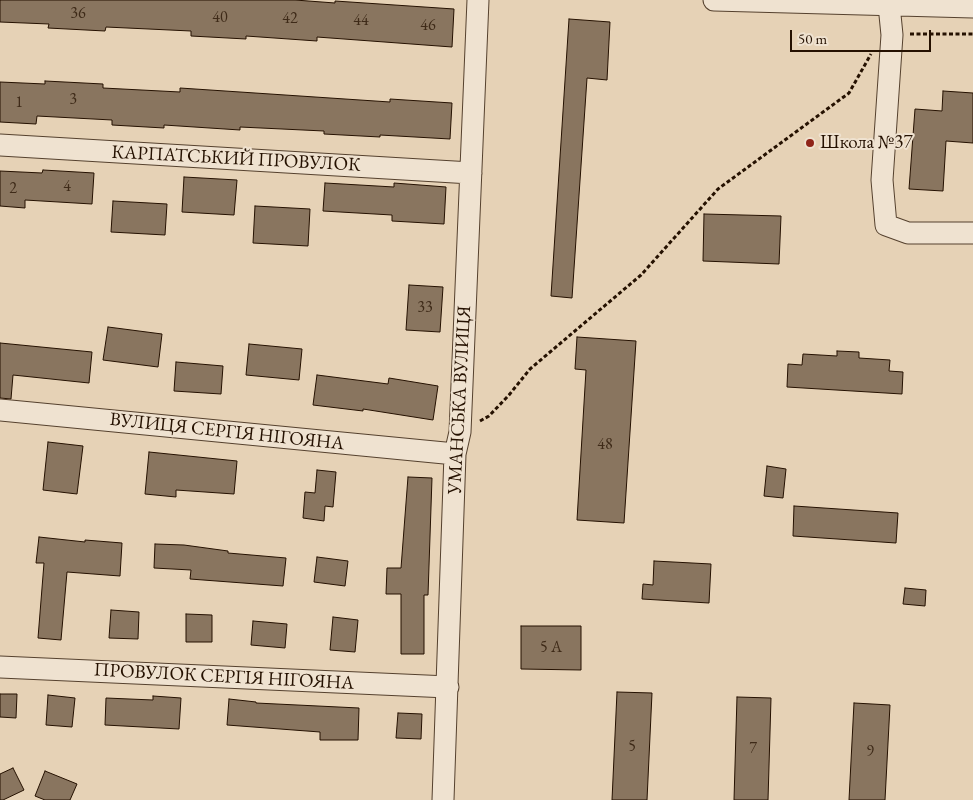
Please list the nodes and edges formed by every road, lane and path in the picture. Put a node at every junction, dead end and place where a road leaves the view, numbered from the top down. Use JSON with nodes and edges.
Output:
{"nodes":[{"id":1,"x":478,"y":0,"type":"edge"},
{"id":2,"x":714,"y":0,"type":"edge"},
{"id":3,"x":889,"y":5,"type":"junction"},
{"id":4,"x":973,"y":7,"type":"edge"},
{"id":5,"x":973,"y":34,"type":"edge"},
{"id":6,"x":892,"y":35,"type":"junction"},
{"id":7,"x":0,"y":145,"type":"edge"},
{"id":8,"x":471,"y":173,"type":"junction"},
{"id":9,"x":973,"y":232,"type":"edge"},
{"id":10,"x":0,"y":410,"type":"edge"},
{"id":11,"x":460,"y":432,"type":"junction"},
{"id":12,"x":455,"y":454,"type":"junction"},
{"id":13,"x":0,"y":667,"type":"edge"},
{"id":14,"x":448,"y":687,"type":"junction"},
{"id":15,"x":443,"y":800,"type":"edge"}],
"edges":[{"from":1,"to":8,"type":"street","name":"УМАНСЬКА ВУЛИЦЯ"},
{"from":2,"to":3,"type":"street"},
{"from":3,"to":4,"type":"street"},
{"from":3,"to":6,"type":"street"},
{"from":5,"to":6,"type":"path"},
{"from":6,"to":9,"type":"street"},
{"from":6,"to":11,"type":"path"},
{"from":7,"to":8,"type":"street","name":"КАРПАТСЬКИЙ ПРОВУЛОК"},
{"from":8,"to":11,"type":"street","name":"УМАНСЬКА ВУЛИЦЯ"},
{"from":10,"to":12,"type":"street","name":"ВУЛИЦЯ СЕРГІЯ НІГОЯНА"},
{"from":11,"to":12,"type":"street","name":"УМАНСЬКА ВУЛИЦЯ"},
{"from":12,"to":14,"type":"street","name":"УМАНСЬКА ВУЛИЦЯ"},
{"from":13,"to":14,"type":"street","name":"ПРОВУЛОК СЕРГІЯ НІГОЯНА"},
{"from":14,"to":15,"type":"street","name":"УМАНСЬКА ВУЛИЦЯ"}]}
